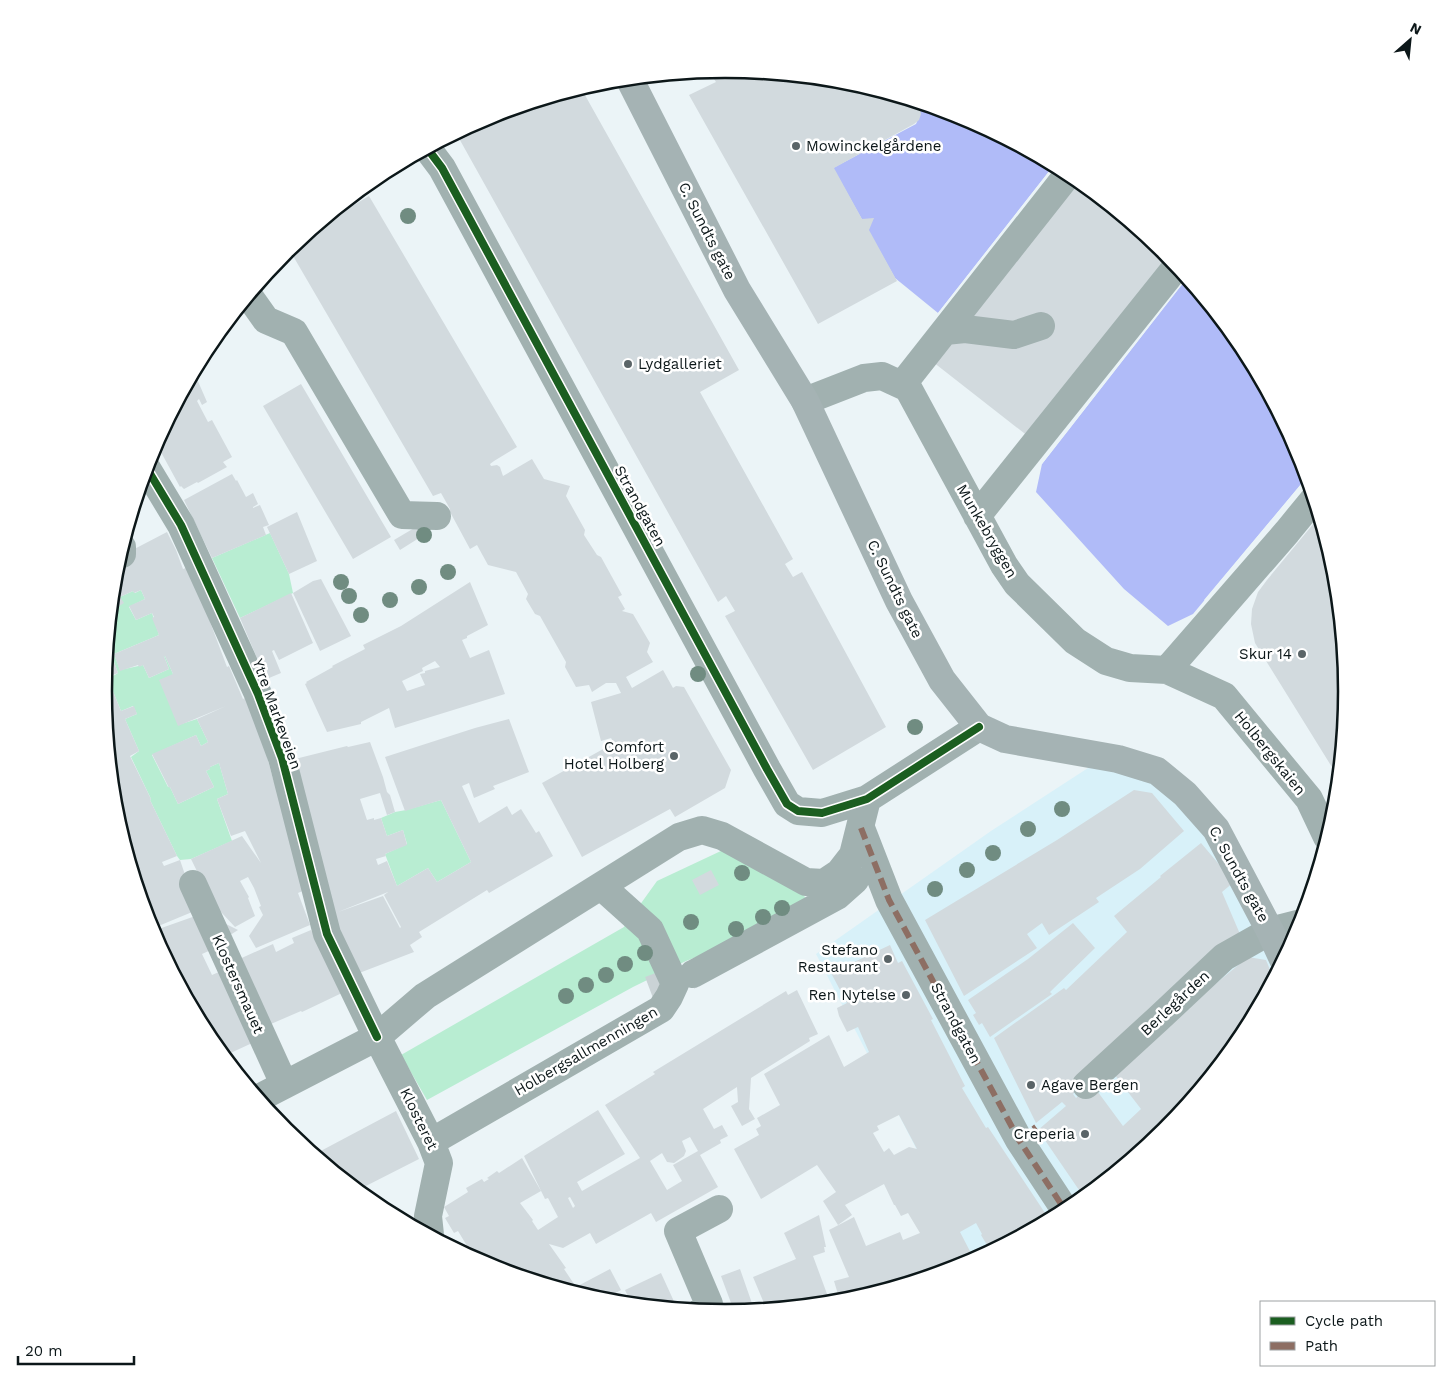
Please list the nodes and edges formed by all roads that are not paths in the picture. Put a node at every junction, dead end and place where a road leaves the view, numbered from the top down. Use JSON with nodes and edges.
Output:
{"nodes":[{"id":1,"x":633,"y":85,"type":"edge"},
{"id":2,"x":431,"y":153,"type":"edge"},
{"id":3,"x":1064,"y":180,"type":"edge"},
{"id":4,"x":1172,"y":272,"type":"edge"},
{"id":5,"x":252,"y":301,"type":"edge"},
{"id":6,"x":1041,"y":326,"type":"dead end"},
{"id":7,"x":945,"y":331,"type":"junction"},
{"id":8,"x":902,"y":385,"type":"junction"},
{"id":9,"x":805,"y":401,"type":"junction"},
{"id":10,"x":152,"y":475,"type":"edge"},
{"id":11,"x":145,"y":495,"type":"edge"},
{"id":12,"x":1309,"y":505,"type":"edge"},
{"id":13,"x":437,"y":516,"type":"dead end"},
{"id":14,"x":977,"y":516,"type":"junction"},
{"id":15,"x":182,"y":525,"type":"junction"},
{"id":16,"x":1168,"y":670,"type":"junction"},
{"id":17,"x":1224,"y":696,"type":"joint"},
{"id":18,"x":979,"y":727,"type":"junction"},
{"id":19,"x":867,"y":799,"type":"junction"},
{"id":20,"x":1322,"y":827,"type":"edge"},
{"id":21,"x":861,"y":828,"type":"junction"},
{"id":22,"x":872,"y":856,"type":"junction"},
{"id":23,"x":192,"y":884,"type":"dead end"},
{"id":24,"x":601,"y":886,"type":"junction"},
{"id":25,"x":1291,"y":926,"type":"edge"},
{"id":26,"x":1270,"y":931,"type":"junction"},
{"id":27,"x":1280,"y":952,"type":"edge"},
{"id":28,"x":693,"y":974,"type":"tunnel mouth"},
{"id":29,"x":378,"y":1037,"type":"junction"},
{"id":30,"x":284,"y":1084,"type":"junction"},
{"id":31,"x":1086,"y":1085,"type":"dead end"},
{"id":32,"x":264,"y":1095,"type":"edge"},
{"id":33,"x":431,"y":1142,"type":"junction"},
{"id":34,"x":1061,"y":1203,"type":"edge"},
{"id":35,"x":719,"y":1209,"type":"dead end"},
{"id":36,"x":424,"y":1225,"type":"edge"},
{"id":37,"x":709,"y":1303,"type":"edge"}],
"edges":[{"from":1,"to":9,"type":"main road","name":"C. Sundts gate"},
{"from":2,"to":19,"type":"street","name":"Strandgaten"},
{"from":3,"to":7,"type":"street"},
{"from":4,"to":14,"type":"street"},
{"from":5,"to":13,"type":"street"},
{"from":6,"to":7,"type":"street"},
{"from":7,"to":8,"type":"street"},
{"from":8,"to":9,"type":"street"},
{"from":8,"to":14,"type":"street","name":"Munkebryggen"},
{"from":9,"to":18,"type":"main road","name":"C. Sundts gate"},
{"from":10,"to":15,"type":"street","name":"Ytre Markeveien"},
{"from":11,"to":15,"type":"street","name":"Ytre Markeveien"},
{"from":12,"to":16,"type":"street"},
{"from":14,"to":16,"type":"street","name":"Munkebryggen"},
{"from":15,"to":29,"type":"street","name":"Ytre Markeveien"},
{"from":16,"to":17,"type":"street","name":"Munkebryggen"},
{"from":17,"to":20,"type":"street","name":"Holbergskaien"},
{"from":18,"to":19,"type":"street"},
{"from":18,"to":26,"type":"main road","name":"C. Sundts gate"},
{"from":19,"to":21,"type":"street"},
{"from":21,"to":22,"type":"street","name":"Strandgaten"},
{"from":21,"to":24,"type":"street"},
{"from":22,"to":28,"type":"street"},
{"from":22,"to":34,"type":"street","name":"Strandgaten"},
{"from":23,"to":30,"type":"street","name":"Klostersmauet"},
{"from":24,"to":29,"type":"street"},
{"from":24,"to":33,"type":"street","name":"Holbergsallmenningen"},
{"from":25,"to":26,"type":"street"},
{"from":26,"to":27,"type":"main road","name":"C. Sundts gate"},
{"from":26,"to":31,"type":"street","name":"Berlegården"},
{"from":29,"to":30,"type":"street"},
{"from":29,"to":33,"type":"street","name":"Klosteret"},
{"from":30,"to":32,"type":"street"},
{"from":33,"to":36,"type":"street","name":"Klosteret"},
{"from":35,"to":37,"type":"street"}]}
